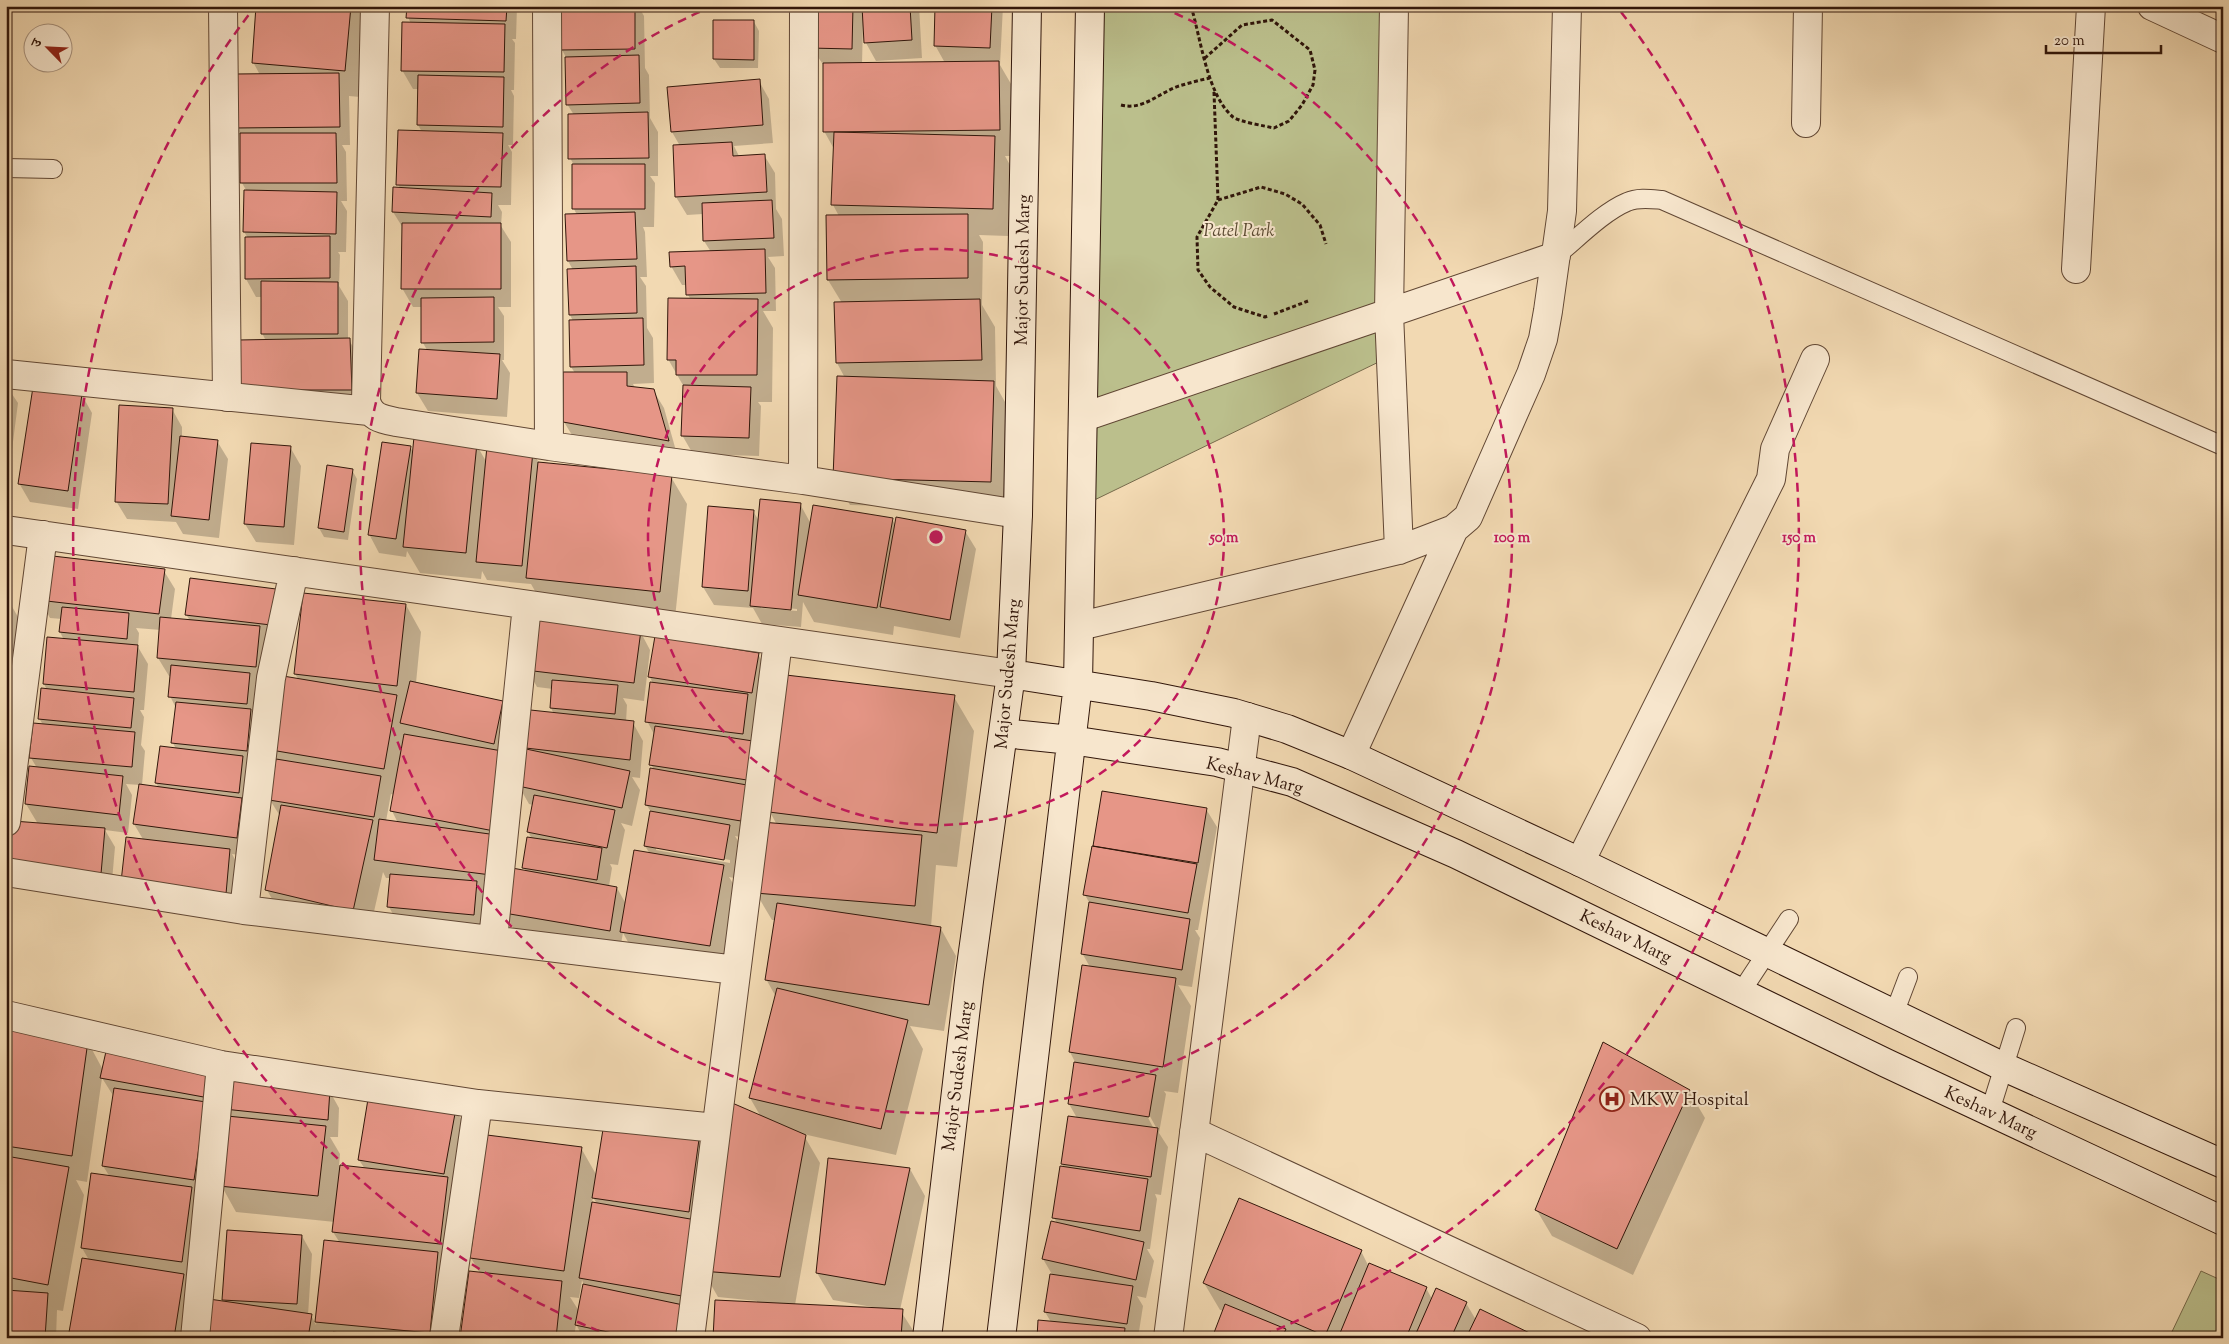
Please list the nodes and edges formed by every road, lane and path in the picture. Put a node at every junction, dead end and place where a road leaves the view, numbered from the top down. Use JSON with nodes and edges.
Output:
{"nodes":[{"id":1,"x":223,"y":6,"type":"edge"},
{"id":2,"x":375,"y":6,"type":"edge"},
{"id":3,"x":548,"y":6,"type":"edge"},
{"id":4,"x":804,"y":6,"type":"edge"},
{"id":5,"x":1028,"y":6,"type":"edge"},
{"id":6,"x":1090,"y":6,"type":"edge"},
{"id":7,"x":1191,"y":6,"type":"edge"},
{"id":8,"x":1394,"y":6,"type":"edge"},
{"id":9,"x":1567,"y":6,"type":"edge"},
{"id":10,"x":1808,"y":6,"type":"edge"},
{"id":11,"x":2091,"y":6,"type":"edge"},
{"id":12,"x":2152,"y":6,"type":"edge"},
{"id":13,"x":2223,"y":39,"type":"edge"},
{"id":14,"x":1205,"y":58,"type":"junction"},
{"id":15,"x":1210,"y":78,"type":"junction"},
{"id":16,"x":1214,"y":91,"type":"junction"},
{"id":17,"x":1089,"y":104,"type":"junction"},
{"id":18,"x":1806,"y":123,"type":"dead end"},
{"id":19,"x":6,"y":168,"type":"edge"},
{"id":20,"x":53,"y":169,"type":"dead end"},
{"id":21,"x":1218,"y":200,"type":"junction"},
{"id":22,"x":1326,"y":244,"type":"dead end"},
{"id":23,"x":1556,"y":256,"type":"junction"},
{"id":24,"x":2076,"y":269,"type":"dead end"},
{"id":25,"x":1308,"y":301,"type":"dead end"},
{"id":26,"x":1389,"y":313,"type":"junction"},
{"id":27,"x":1815,"y":359,"type":"dead end"},
{"id":28,"x":6,"y":374,"type":"edge"},
{"id":29,"x":227,"y":397,"type":"junction"},
{"id":30,"x":369,"y":411,"type":"junction"},
{"id":31,"x":1084,"y":417,"type":"junction"},
{"id":32,"x":550,"y":446,"type":"junction"},
{"id":33,"x":2223,"y":446,"type":"edge"},
{"id":34,"x":803,"y":480,"type":"junction"},
{"id":35,"x":1018,"y":514,"type":"junction"},
{"id":36,"x":1454,"y":529,"type":"junction"},
{"id":37,"x":6,"y":530,"type":"edge"},
{"id":38,"x":43,"y":535,"type":"junction"},
{"id":39,"x":1399,"y":550,"type":"junction"},
{"id":40,"x":294,"y":571,"type":"junction"},
{"id":41,"x":527,"y":605,"type":"junction"},
{"id":42,"x":1080,"y":626,"type":"junction"},
{"id":43,"x":778,"y":641,"type":"junction"},
{"id":44,"x":1011,"y":674,"type":"junction"},
{"id":45,"x":1078,"y":684,"type":"junction"},
{"id":46,"x":1247,"y":717,"type":"junction"},
{"id":47,"x":1002,"y":734,"type":"junction"},
{"id":48,"x":1071,"y":740,"type":"junction"},
{"id":49,"x":1351,"y":755,"type":"junction"},
{"id":50,"x":1240,"y":768,"type":"junction"},
{"id":51,"x":6,"y":822,"type":"edge"},
{"id":52,"x":1580,"y":862,"type":"junction"},
{"id":53,"x":6,"y":872,"type":"edge"},
{"id":54,"x":244,"y":910,"type":"junction"},
{"id":55,"x":1790,"y":919,"type":"dead end"},
{"id":56,"x":493,"y":940,"type":"junction"},
{"id":57,"x":1767,"y":953,"type":"junction"},
{"id":58,"x":736,"y":970,"type":"junction"},
{"id":59,"x":1908,"y":977,"type":"dead end"},
{"id":60,"x":1741,"y":992,"type":"junction"},
{"id":61,"x":1894,"y":1014,"type":"junction"},
{"id":62,"x":6,"y":1015,"type":"edge"},
{"id":63,"x":2016,"y":1028,"type":"dead end"},
{"id":64,"x":221,"y":1066,"type":"junction"},
{"id":65,"x":2004,"y":1067,"type":"junction"},
{"id":66,"x":478,"y":1104,"type":"junction"},
{"id":67,"x":1990,"y":1112,"type":"junction"},
{"id":68,"x":716,"y":1128,"type":"junction"},
{"id":69,"x":1194,"y":1132,"type":"junction"},
{"id":70,"x":2223,"y":1164,"type":"edge"},
{"id":71,"x":2223,"y":1221,"type":"edge"},
{"id":72,"x":195,"y":1338,"type":"edge"},
{"id":73,"x":444,"y":1338,"type":"edge"},
{"id":74,"x":690,"y":1338,"type":"edge"},
{"id":75,"x":927,"y":1338,"type":"edge"},
{"id":76,"x":1001,"y":1338,"type":"edge"},
{"id":77,"x":1168,"y":1338,"type":"edge"},
{"id":78,"x":1637,"y":1338,"type":"edge"}],
"edges":[{"from":1,"to":29,"type":"street"},
{"from":2,"to":30,"type":"street"},
{"from":3,"to":32,"type":"street"},
{"from":4,"to":34,"type":"street"},
{"from":5,"to":35,"type":"street","name":"Major Sudesh Marg"},
{"from":6,"to":17,"type":"street"},
{"from":7,"to":14,"type":"path"},
{"from":8,"to":26,"type":"street"},
{"from":9,"to":23,"type":"street"},
{"from":10,"to":18,"type":"street"},
{"from":11,"to":24,"type":"street"},
{"from":12,"to":13,"type":"street"},
{"from":14,"to":15,"type":"path"},
{"from":14,"to":16,"type":"path"},
{"from":15,"to":16,"type":"path"},
{"from":15,"to":17,"type":"path"},
{"from":16,"to":21,"type":"path"},
{"from":17,"to":31,"type":"street"},
{"from":19,"to":20,"type":"lane"},
{"from":21,"to":22,"type":"path"},
{"from":21,"to":25,"type":"path"},
{"from":23,"to":26,"type":"street"},
{"from":23,"to":33,"type":"lane"},
{"from":23,"to":36,"type":"street"},
{"from":26,"to":31,"type":"street"},
{"from":26,"to":39,"type":"street"},
{"from":27,"to":52,"type":"street"},
{"from":28,"to":29,"type":"street"},
{"from":29,"to":30,"type":"street"},
{"from":30,"to":32,"type":"street"},
{"from":31,"to":42,"type":"street"},
{"from":32,"to":34,"type":"street"},
{"from":34,"to":35,"type":"street"},
{"from":35,"to":44,"type":"street","name":"Major Sudesh Marg"},
{"from":36,"to":39,"type":"street"},
{"from":36,"to":49,"type":"street"},
{"from":37,"to":38,"type":"street"},
{"from":38,"to":40,"type":"street"},
{"from":38,"to":51,"type":"street"},
{"from":39,"to":42,"type":"street"},
{"from":40,"to":41,"type":"street"},
{"from":40,"to":54,"type":"street"},
{"from":41,"to":43,"type":"street"},
{"from":41,"to":56,"type":"street"},
{"from":42,"to":45,"type":"street"},
{"from":43,"to":44,"type":"street"},
{"from":43,"to":58,"type":"street"},
{"from":44,"to":45,"type":"street"},
{"from":44,"to":47,"type":"street","name":"Major Sudesh Marg"},
{"from":45,"to":46,"type":"street"},
{"from":45,"to":48,"type":"street"},
{"from":46,"to":49,"type":"street"},
{"from":46,"to":50,"type":"street"},
{"from":47,"to":48,"type":"street","name":"Keshav Marg"},
{"from":47,"to":75,"type":"street","name":"Major Sudesh Marg"},
{"from":48,"to":50,"type":"street","name":"Keshav Marg"},
{"from":48,"to":76,"type":"street"},
{"from":49,"to":52,"type":"street"},
{"from":50,"to":60,"type":"street","name":"Keshav Marg"},
{"from":50,"to":69,"type":"street"},
{"from":52,"to":57,"type":"street"},
{"from":53,"to":54,"type":"street"},
{"from":54,"to":56,"type":"street"},
{"from":55,"to":57,"type":"lane"},
{"from":56,"to":58,"type":"street"},
{"from":57,"to":60,"type":"lane"},
{"from":57,"to":61,"type":"street"},
{"from":58,"to":68,"type":"street"},
{"from":59,"to":61,"type":"lane"},
{"from":60,"to":67,"type":"street","name":"Keshav Marg"},
{"from":61,"to":65,"type":"street"},
{"from":62,"to":64,"type":"street"},
{"from":63,"to":65,"type":"lane"},
{"from":64,"to":66,"type":"street"},
{"from":64,"to":72,"type":"street"},
{"from":65,"to":67,"type":"lane"},
{"from":65,"to":70,"type":"street"},
{"from":66,"to":68,"type":"street"},
{"from":66,"to":73,"type":"street"},
{"from":67,"to":71,"type":"street","name":"Keshav Marg"},
{"from":68,"to":74,"type":"street"},
{"from":69,"to":77,"type":"street"},
{"from":69,"to":78,"type":"street"}]}
